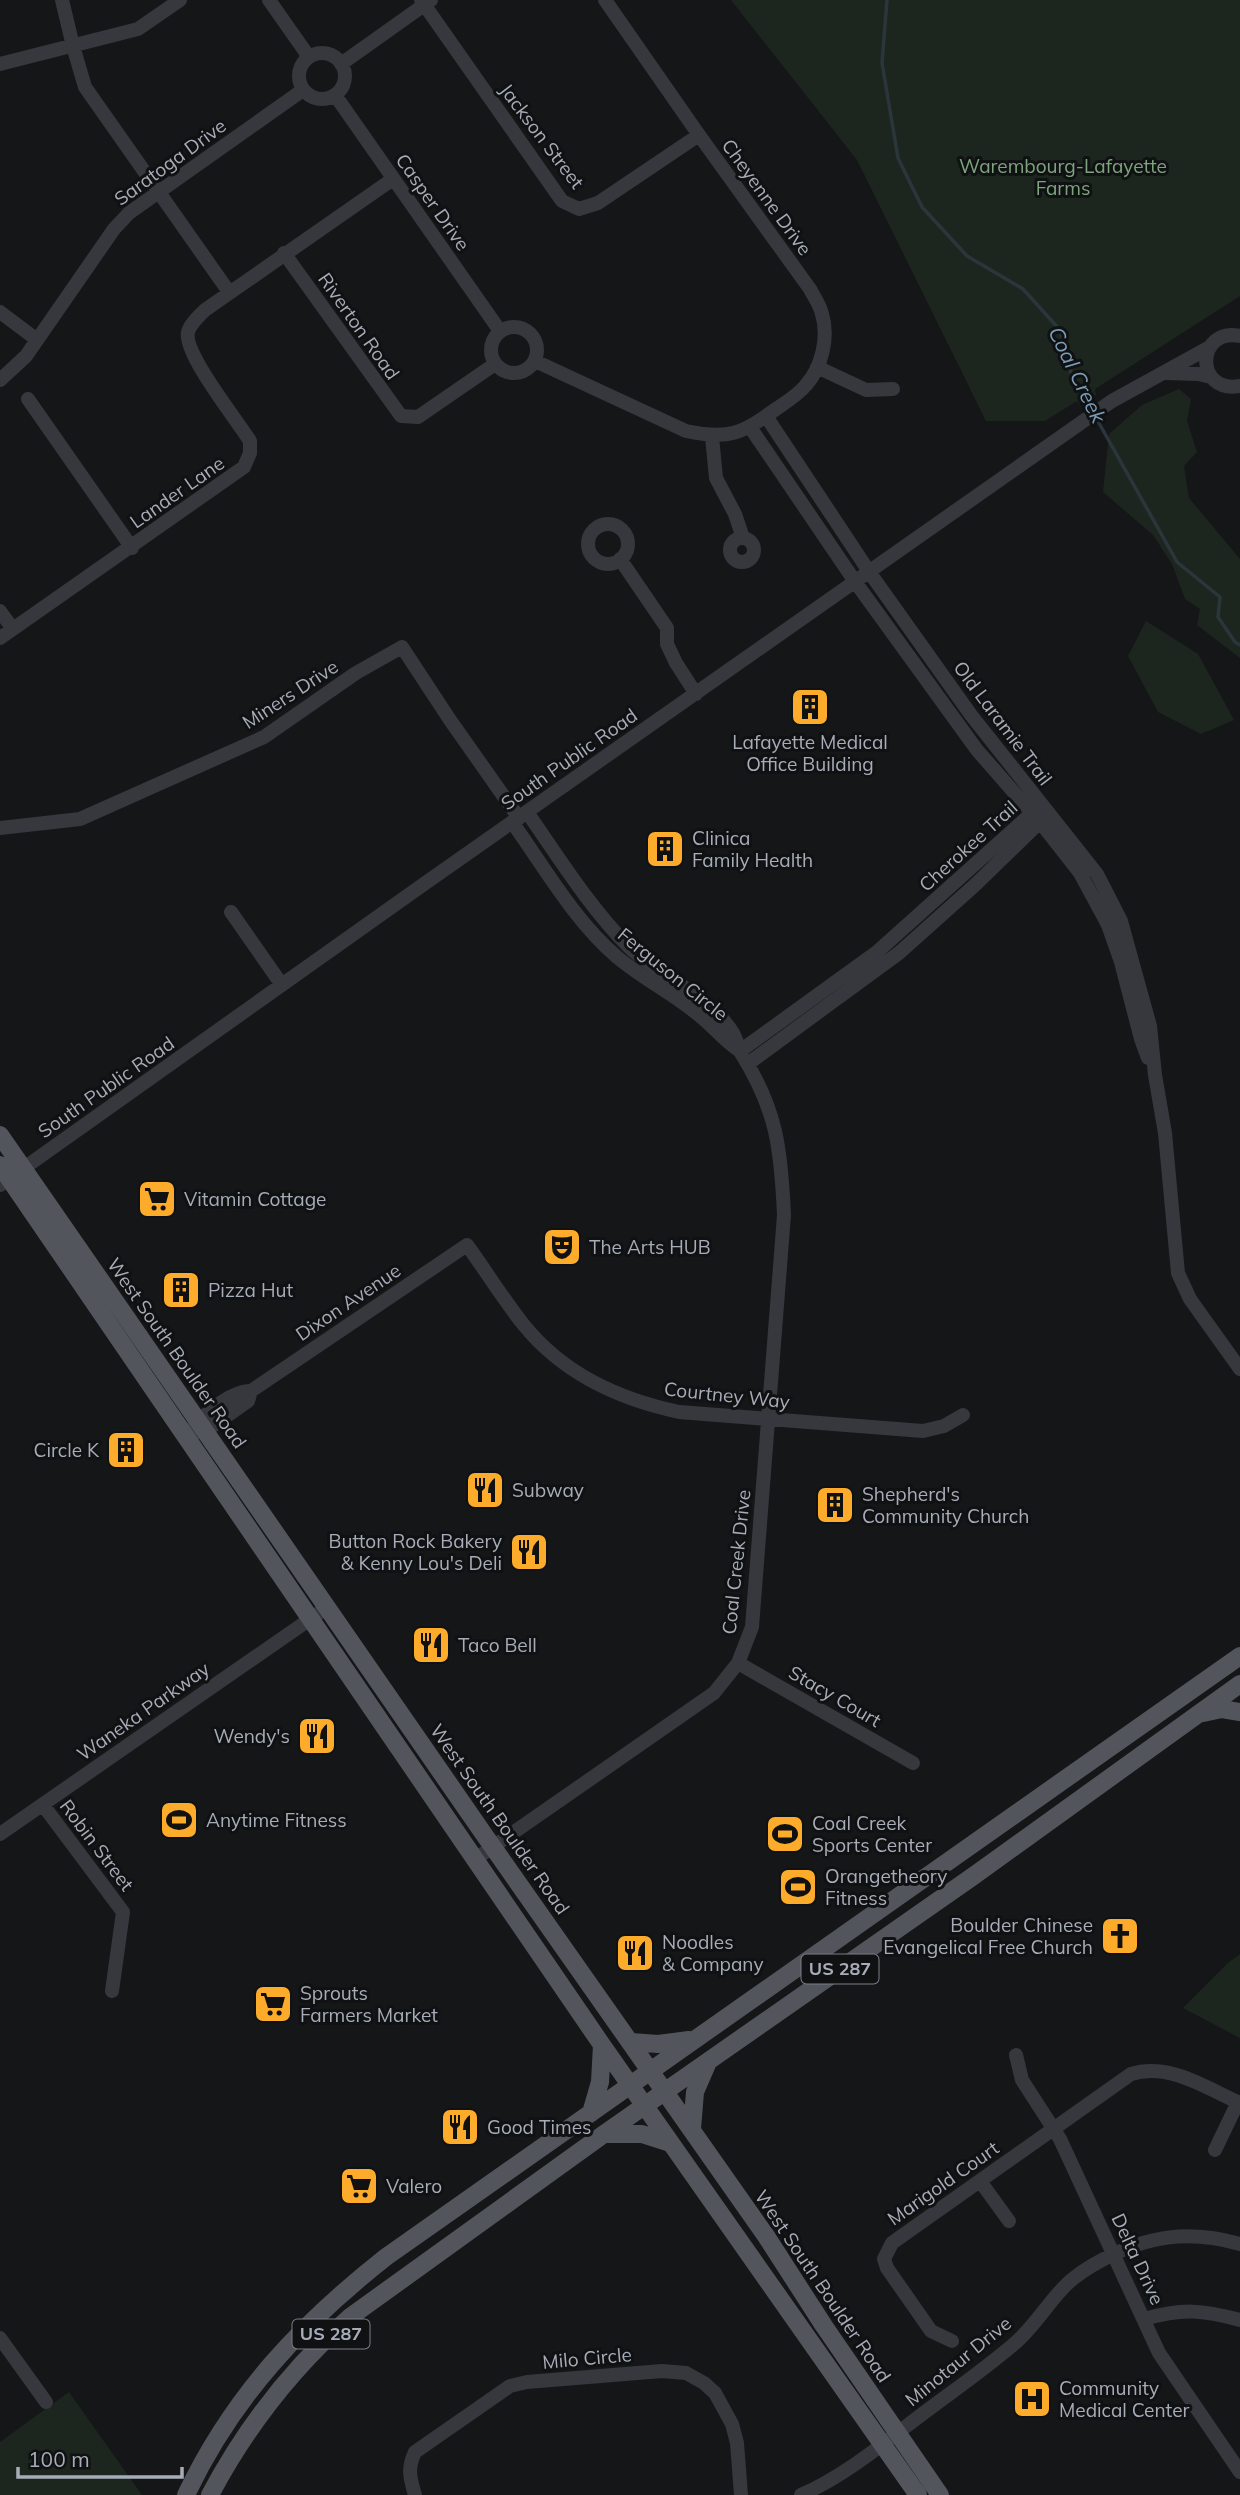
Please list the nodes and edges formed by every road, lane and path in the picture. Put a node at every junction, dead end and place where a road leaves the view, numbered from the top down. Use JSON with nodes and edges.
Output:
{"nodes":[{"id":1,"x":62,"y":0,"type":"edge"},
{"id":2,"x":180,"y":0,"type":"edge"},
{"id":3,"x":269,"y":0,"type":"edge"},
{"id":4,"x":605,"y":0,"type":"edge"},
{"id":5,"x":425,"y":2,"type":"edge"},
{"id":6,"x":73,"y":46,"type":"junction"},
{"id":7,"x":309,"y":57,"type":"junction"},
{"id":8,"x":0,"y":64,"type":"edge"},
{"id":9,"x":341,"y":64,"type":"junction"},
{"id":10,"x":303,"y":90,"type":"junction"},
{"id":11,"x":335,"y":95,"type":"junction"},
{"id":12,"x":699,"y":135,"type":"junction"},
{"id":13,"x":393,"y":178,"type":"junction"},
{"id":14,"x":158,"y":191,"type":"junction"},
{"id":15,"x":284,"y":253,"type":"junction"},
{"id":16,"x":229,"y":292,"type":"junction"},
{"id":17,"x":0,"y":312,"type":"edge"},
{"id":18,"x":1240,"y":326,"type":"edge"},
{"id":19,"x":500,"y":331,"type":"junction"},
{"id":20,"x":1233,"y":336,"type":"edge"},
{"id":21,"x":36,"y":339,"type":"junction"},
{"id":22,"x":1210,"y":347,"type":"junction"},
{"id":23,"x":535,"y":360,"type":"junction"},
{"id":24,"x":495,"y":364,"type":"junction"},
{"id":25,"x":817,"y":367,"type":"junction"},
{"id":26,"x":1165,"y":373,"type":"junction"},
{"id":27,"x":1211,"y":377,"type":"junction"},
{"id":28,"x":0,"y":380,"type":"edge"},
{"id":29,"x":1240,"y":386,"type":"edge"},
{"id":30,"x":893,"y":388,"type":"dead end"},
{"id":31,"x":28,"y":399,"type":"dead end"},
{"id":32,"x":766,"y":416,"type":"junction"},
{"id":33,"x":750,"y":427,"type":"junction"},
{"id":34,"x":712,"y":437,"type":"junction"},
{"id":35,"x":743,"y":538,"type":"dead end"},
{"id":36,"x":132,"y":548,"type":"junction"},
{"id":37,"x":621,"y":559,"type":"dead end"},
{"id":38,"x":870,"y":573,"type":"junction"},
{"id":39,"x":856,"y":583,"type":"junction"},
{"id":40,"x":0,"y":611,"type":"edge"},
{"id":41,"x":13,"y":629,"type":"junction"},
{"id":42,"x":0,"y":638,"type":"edge"},
{"id":43,"x":696,"y":694,"type":"junction"},
{"id":44,"x":1039,"y":815,"type":"junction"},
{"id":45,"x":519,"y":817,"type":"junction"},
{"id":46,"x":0,"y":828,"type":"edge"},
{"id":47,"x":231,"y":912,"type":"dead end"},
{"id":48,"x":282,"y":985,"type":"junction"},
{"id":49,"x":744,"y":1057,"type":"junction"},
{"id":50,"x":0,"y":1135,"type":"edge"},
{"id":51,"x":8,"y":1174,"type":"edge"},
{"id":52,"x":467,"y":1245,"type":"joint"},
{"id":53,"x":780,"y":1259,"type":"joint"},
{"id":54,"x":1240,"y":1369,"type":"edge"},
{"id":55,"x":962,"y":1415,"type":"dead end"},
{"id":56,"x":769,"y":1420,"type":"junction"},
{"id":57,"x":201,"y":1425,"type":"junction"},
{"id":58,"x":186,"y":1436,"type":"junction"},
{"id":59,"x":326,"y":1608,"type":"junction"},
{"id":60,"x":310,"y":1620,"type":"junction"},
{"id":61,"x":1240,"y":1656,"type":"edge"},
{"id":62,"x":738,"y":1663,"type":"junction"},
{"id":63,"x":1240,"y":1666,"type":"edge"},
{"id":64,"x":1238,"y":1689,"type":"edge"},
{"id":65,"x":1240,"y":1712,"type":"edge"},
{"id":66,"x":1197,"y":1716,"type":"junction"},
{"id":67,"x":913,"y":1763,"type":"dead end"},
{"id":68,"x":43,"y":1805,"type":"junction"},
{"id":69,"x":0,"y":1834,"type":"edge"},
{"id":70,"x":492,"y":1847,"type":"junction"},
{"id":71,"x":474,"y":1860,"type":"junction"},
{"id":72,"x":112,"y":1992,"type":"dead end"},
{"id":73,"x":696,"y":2039,"type":"junction"},
{"id":74,"x":631,"y":2042,"type":"junction"},
{"id":75,"x":602,"y":2045,"type":"junction"},
{"id":76,"x":1016,"y":2055,"type":"dead end"},
{"id":77,"x":708,"y":2063,"type":"junction"},
{"id":78,"x":651,"y":2071,"type":"junction"},
{"id":79,"x":630,"y":2086,"type":"junction"},
{"id":80,"x":666,"y":2092,"type":"junction"},
{"id":81,"x":1239,"y":2103,"type":"edge"},
{"id":82,"x":645,"y":2106,"type":"junction"},
{"id":83,"x":591,"y":2113,"type":"junction"},
{"id":84,"x":1054,"y":2128,"type":"junction"},
{"id":85,"x":692,"y":2129,"type":"junction"},
{"id":86,"x":604,"y":2134,"type":"junction"},
{"id":87,"x":670,"y":2143,"type":"junction"},
{"id":88,"x":1215,"y":2150,"type":"dead end"},
{"id":89,"x":980,"y":2181,"type":"junction"},
{"id":90,"x":1009,"y":2221,"type":"dead end"},
{"id":91,"x":1240,"y":2244,"type":"edge"},
{"id":92,"x":1114,"y":2254,"type":"junction"},
{"id":93,"x":1144,"y":2319,"type":"junction"},
{"id":94,"x":1240,"y":2320,"type":"edge"},
{"id":95,"x":0,"y":2337,"type":"edge"},
{"id":96,"x":952,"y":2341,"type":"dead end"},
{"id":97,"x":13,"y":2356,"type":"junction"},
{"id":98,"x":0,"y":2365,"type":"edge"},
{"id":99,"x":46,"y":2402,"type":"dead end"},
{"id":100,"x":890,"y":2438,"type":"junction"},
{"id":101,"x":1240,"y":2472,"type":"edge"},
{"id":102,"x":810,"y":2493,"type":"edge"},
{"id":103,"x":186,"y":2495,"type":"edge"},
{"id":104,"x":210,"y":2495,"type":"edge"},
{"id":105,"x":415,"y":2495,"type":"edge"},
{"id":106,"x":741,"y":2495,"type":"edge"},
{"id":107,"x":918,"y":2495,"type":"edge"},
{"id":108,"x":940,"y":2495,"type":"edge"}],
"edges":[{"from":1,"to":6,"type":"street"},
{"from":2,"to":6,"type":"street"},
{"from":3,"to":7,"type":"street"},
{"from":4,"to":12,"type":"street","name":"Cheyenne Drive"},
{"from":5,"to":9,"type":"street"},
{"from":5,"to":12,"type":"street","name":"Jackson Street"},
{"from":6,"to":8,"type":"street"},
{"from":6,"to":14,"type":"street"},
{"from":7,"to":9,"type":"street"},
{"from":7,"to":10,"type":"street"},
{"from":9,"to":11,"type":"street"},
{"from":10,"to":11,"type":"street"},
{"from":10,"to":14,"type":"street","name":"Saratoga Drive"},
{"from":11,"to":13,"type":"street","name":"Casper Drive"},
{"from":12,"to":25,"type":"street","name":"Cheyenne Drive"},
{"from":13,"to":15,"type":"street","name":"Lander Lane"},
{"from":13,"to":19,"type":"street","name":"Casper Drive"},
{"from":14,"to":16,"type":"street"},
{"from":14,"to":21,"type":"street","name":"Saratoga Drive"},
{"from":15,"to":16,"type":"street","name":"Lander Lane"},
{"from":15,"to":24,"type":"street","name":"Riverton Road"},
{"from":16,"to":36,"type":"street","name":"Lander Lane"},
{"from":17,"to":21,"type":"street"},
{"from":18,"to":20,"type":"street","name":"South Public Road"},
{"from":19,"to":23,"type":"street"},
{"from":19,"to":24,"type":"street"},
{"from":20,"to":22,"type":"street","name":"South Public Road"},
{"from":21,"to":28,"type":"street","name":"Saratoga Drive"},
{"from":22,"to":26,"type":"street","name":"South Public Road"},
{"from":22,"to":27,"type":"street"},
{"from":23,"to":24,"type":"street"},
{"from":23,"to":34,"type":"street"},
{"from":25,"to":30,"type":"street"},
{"from":25,"to":32,"type":"street","name":"Cheyenne Drive"},
{"from":26,"to":27,"type":"street","name":"South Public Road"},
{"from":26,"to":38,"type":"street","name":"South Public Road"},
{"from":27,"to":29,"type":"street","name":"South Public Road"},
{"from":31,"to":36,"type":"street"},
{"from":32,"to":33,"type":"street"},
{"from":32,"to":38,"type":"street","name":"Old Laramie Trail"},
{"from":33,"to":34,"type":"street"},
{"from":33,"to":39,"type":"street","name":"Old Laramie Trail"},
{"from":34,"to":35,"type":"street"},
{"from":36,"to":41,"type":"street","name":"Lander Lane"},
{"from":37,"to":43,"type":"street"},
{"from":38,"to":39,"type":"street","name":"South Public Road"},
{"from":38,"to":44,"type":"street","name":"Old Laramie Trail"},
{"from":39,"to":43,"type":"street","name":"South Public Road"},
{"from":39,"to":44,"type":"street","name":"Old Laramie Trail"},
{"from":40,"to":41,"type":"street"},
{"from":41,"to":42,"type":"street","name":"Lander Lane"},
{"from":43,"to":45,"type":"street","name":"South Public Road"},
{"from":44,"to":49,"type":"street","name":"Cherokee Trail"},
{"from":44,"to":54,"type":"street","name":"Old Laramie Trail"},
{"from":45,"to":46,"type":"street","name":"Miners Drive"},
{"from":45,"to":48,"type":"street","name":"South Public Road"},
{"from":45,"to":49,"type":"street","name":"Ferguson Circle"},
{"from":47,"to":48,"type":"street"},
{"from":48,"to":51,"type":"street","name":"South Public Road"},
{"from":49,"to":53,"type":"street","name":"Ferguson Circle"},
{"from":50,"to":51,"type":"main road"},
{"from":51,"to":57,"type":"main road","name":"West South Boulder Road"},
{"from":51,"to":58,"type":"main road","name":"West South Boulder Road"},
{"from":52,"to":56,"type":"street","name":"Courtney Way"},
{"from":52,"to":57,"type":"street","name":"Dixon Avenue"},
{"from":53,"to":56,"type":"street","name":"Coal Creek Drive"},
{"from":55,"to":56,"type":"street","name":"Courtney Way"},
{"from":56,"to":62,"type":"street","name":"Coal Creek Drive"},
{"from":57,"to":58,"type":"street","name":"Dixon Avenue"},
{"from":57,"to":59,"type":"main road","name":"West South Boulder Road"},
{"from":58,"to":60,"type":"main road","name":"West South Boulder Road"},
{"from":59,"to":60,"type":"street","name":"Waneka Parkway"},
{"from":59,"to":70,"type":"main road","name":"West South Boulder Road"},
{"from":60,"to":68,"type":"street","name":"Waneka Parkway"},
{"from":60,"to":71,"type":"main road","name":"West South Boulder Road"},
{"from":61,"to":73,"type":"main road","number":"US 287"},
{"from":62,"to":67,"type":"street","name":"Stacy Court"},
{"from":62,"to":70,"type":"street","name":"Coal Creek Drive"},
{"from":63,"to":64,"type":"main road"},
{"from":64,"to":66,"type":"main road","number":"US 287"},
{"from":65,"to":66,"type":"main road"},
{"from":66,"to":77,"type":"main road","number":"US 287"},
{"from":68,"to":69,"type":"street","name":"Waneka Parkway"},
{"from":68,"to":72,"type":"street","name":"Robin Street"},
{"from":70,"to":71,"type":"street","name":"Coal Creek Drive"},
{"from":70,"to":74,"type":"main road","name":"West South Boulder Road"},
{"from":71,"to":75,"type":"main road","name":"West South Boulder Road"},
{"from":73,"to":74,"type":"main road"},
{"from":73,"to":78,"type":"main road","number":"US 287"},
{"from":74,"to":78,"type":"main road","name":"West South Boulder Road"},
{"from":75,"to":79,"type":"main road","name":"West South Boulder Road"},
{"from":75,"to":83,"type":"main road"},
{"from":76,"to":84,"type":"street","name":"Delta Drive"},
{"from":77,"to":80,"type":"main road","number":"US 287"},
{"from":77,"to":85,"type":"main road"},
{"from":78,"to":79,"type":"main road","number":"US 287"},
{"from":78,"to":80,"type":"main road","name":"West South Boulder Road"},
{"from":79,"to":82,"type":"main road","name":"West South Boulder Road"},
{"from":79,"to":83,"type":"main road","number":"US 287"},
{"from":80,"to":82,"type":"main road","number":"US 287"},
{"from":80,"to":85,"type":"main road","name":"West South Boulder Road"},
{"from":81,"to":84,"type":"street","name":"Marigold Court"},
{"from":81,"to":88,"type":"street"},
{"from":82,"to":86,"type":"main road","number":"US 287"},
{"from":82,"to":87,"type":"main road","name":"West South Boulder Road"},
{"from":83,"to":103,"type":"main road","number":"US 287"},
{"from":84,"to":89,"type":"street","name":"Marigold Court"},
{"from":84,"to":92,"type":"street","name":"Delta Drive"},
{"from":85,"to":100,"type":"main road","name":"West South Boulder Road"},
{"from":86,"to":87,"type":"main road"},
{"from":86,"to":104,"type":"main road","number":"US 287"},
{"from":87,"to":100,"type":"main road","name":"West South Boulder Road"},
{"from":89,"to":90,"type":"street"},
{"from":89,"to":96,"type":"street","name":"Marigold Court"},
{"from":91,"to":92,"type":"street","name":"Minotaur Drive"},
{"from":92,"to":93,"type":"street","name":"Delta Drive"},
{"from":92,"to":100,"type":"street","name":"Minotaur Drive"},
{"from":93,"to":94,"type":"street"},
{"from":93,"to":101,"type":"street","name":"Delta Drive"},
{"from":95,"to":97,"type":"street"},
{"from":97,"to":98,"type":"street"},
{"from":97,"to":99,"type":"street"},
{"from":100,"to":102,"type":"street","name":"Minotaur Drive"},
{"from":100,"to":107,"type":"main road","name":"West South Boulder Road"},
{"from":100,"to":108,"type":"main road","name":"West South Boulder Road"},
{"from":105,"to":106,"type":"street","name":"Milo Circle"}]}
